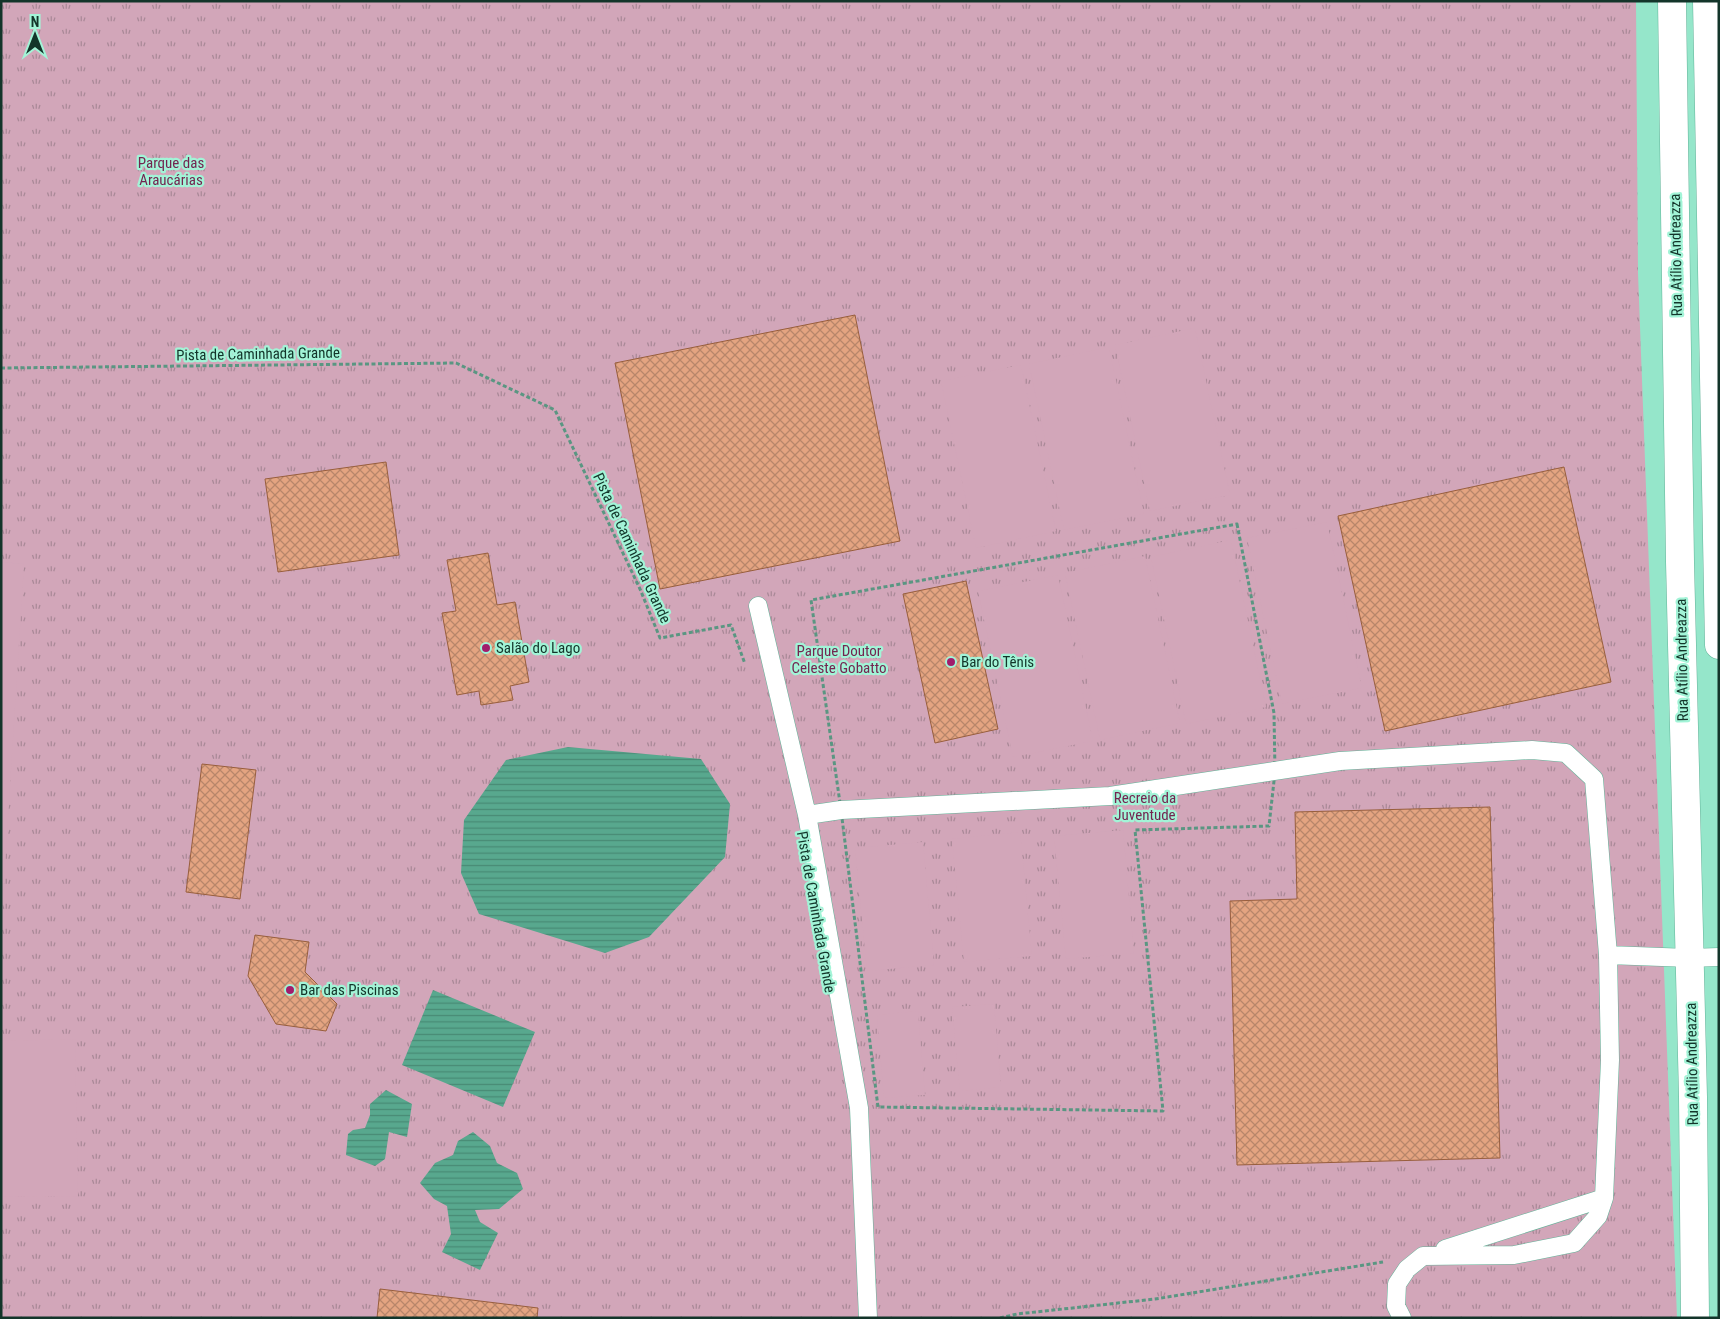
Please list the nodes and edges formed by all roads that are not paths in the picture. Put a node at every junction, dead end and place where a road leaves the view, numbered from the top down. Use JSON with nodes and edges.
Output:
{"nodes":[{"id":1,"x":1672,"y":1,"type":"edge"},
{"id":2,"x":1706,"y":1,"type":"edge"},
{"id":3,"x":1708,"y":49,"type":"junction"},
{"id":4,"x":1673,"y":50,"type":"junction"},
{"id":5,"x":758,"y":606,"type":"dead end"},
{"id":6,"x":1719,"y":645,"type":"edge"},
{"id":7,"x":807,"y":815,"type":"junction"},
{"id":8,"x":1608,"y":956,"type":"junction"},
{"id":9,"x":1719,"y":957,"type":"edge"},
{"id":10,"x":1689,"y":958,"type":"junction"},
{"id":11,"x":1604,"y":1198,"type":"junction"},
{"id":12,"x":1423,"y":1256,"type":"junction"},
{"id":13,"x":868,"y":1318,"type":"edge"},
{"id":14,"x":1402,"y":1318,"type":"edge"},
{"id":15,"x":1695,"y":1318,"type":"edge"}],
"edges":[{"from":1,"to":4,"type":"main road","name":"Rua Atílio Andreazza"},
{"from":2,"to":3,"type":"main road"},
{"from":3,"to":4,"type":"main road"},
{"from":3,"to":6,"type":"main road"},
{"from":4,"to":10,"type":"main road","name":"Rua Atílio Andreazza"},
{"from":5,"to":7,"type":"lane"},
{"from":7,"to":8,"type":"lane"},
{"from":7,"to":13,"type":"lane"},
{"from":8,"to":10,"type":"lane"},
{"from":8,"to":11,"type":"lane"},
{"from":9,"to":10,"type":"lane"},
{"from":10,"to":15,"type":"main road","name":"Rua Atílio Andreazza"},
{"from":11,"to":12,"type":"lane"},
{"from":11,"to":12,"type":"lane"},
{"from":12,"to":14,"type":"lane"}]}
